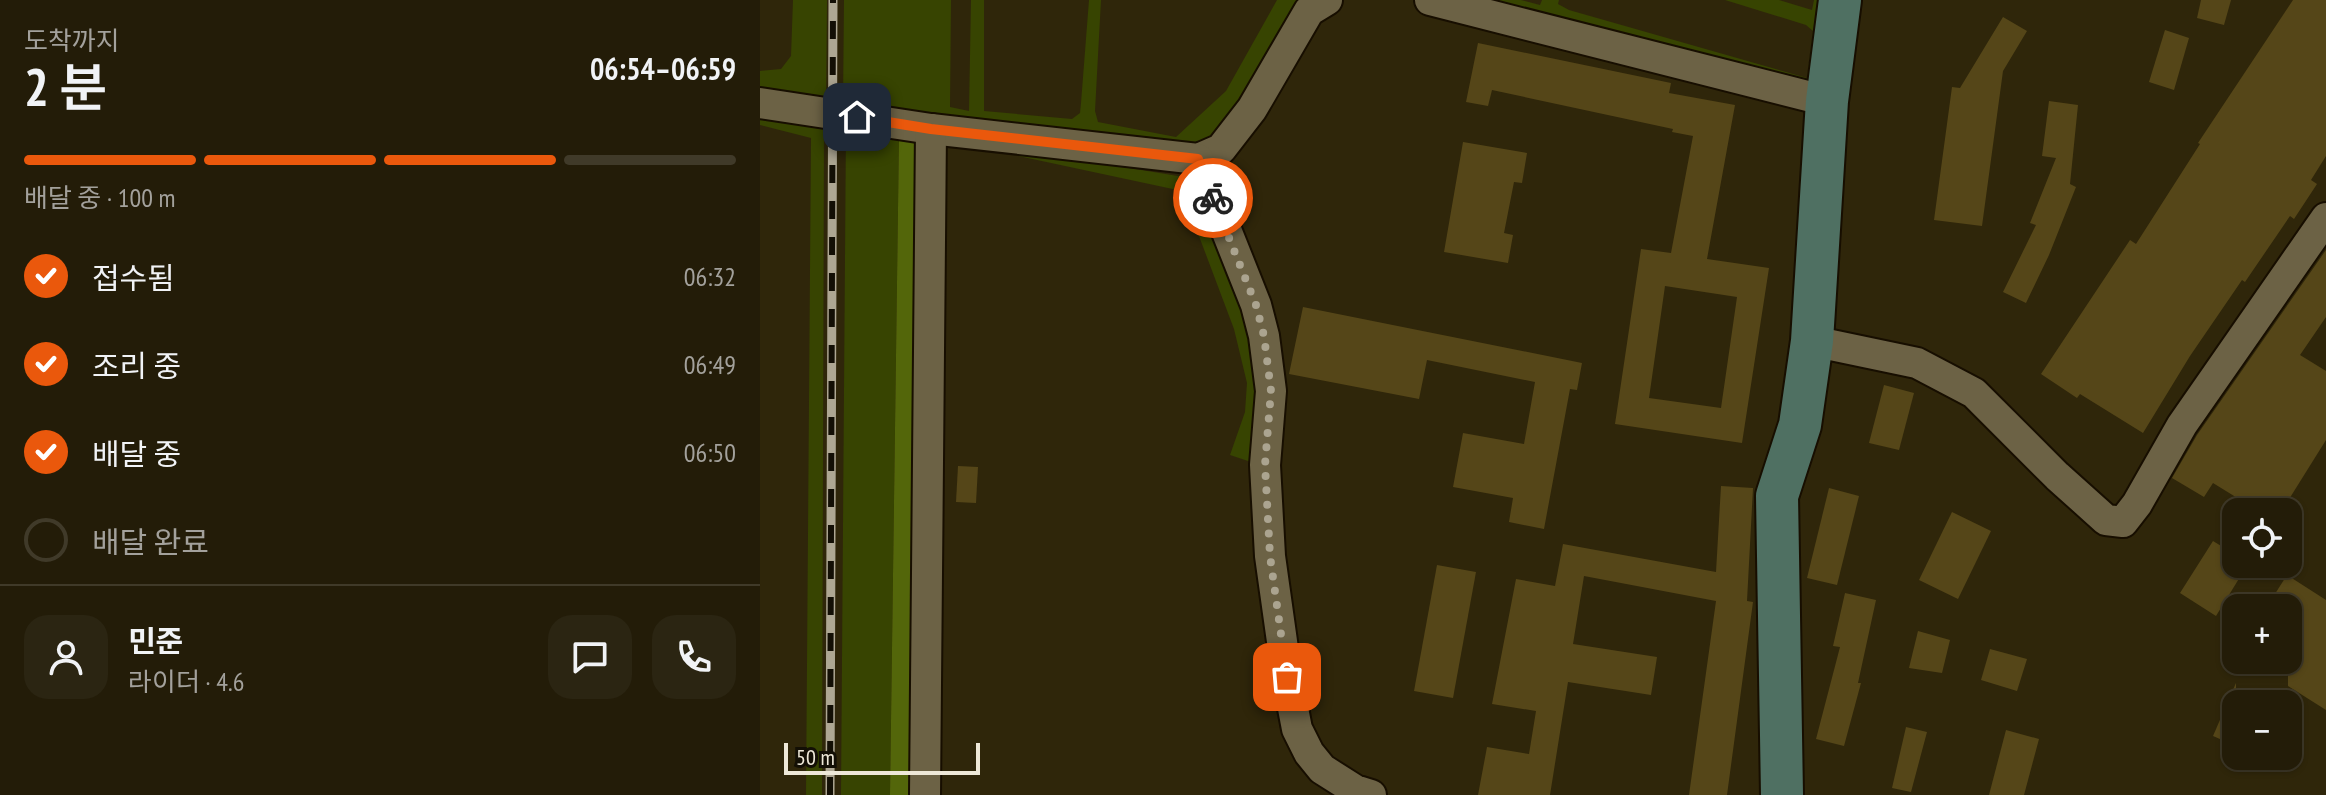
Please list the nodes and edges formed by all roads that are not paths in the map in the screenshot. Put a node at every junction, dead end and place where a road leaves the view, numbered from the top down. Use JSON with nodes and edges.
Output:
{"nodes":[{"id":1,"x":1327,"y":0,"type":"edge"},
{"id":2,"x":1430,"y":0,"type":"edge"},
{"id":3,"x":1840,"y":0,"type":"edge"},
{"id":4,"x":1827,"y":101,"type":"junction"},
{"id":5,"x":760,"y":103,"type":"edge"},
{"id":6,"x":931,"y":129,"type":"junction"},
{"id":7,"x":1198,"y":159,"type":"junction"},
{"id":8,"x":2326,"y":218,"type":"edge"},
{"id":9,"x":1812,"y":341,"type":"junction"},
{"id":10,"x":925,"y":795,"type":"edge"},
{"id":11,"x":1371,"y":795,"type":"edge"},
{"id":12,"x":1782,"y":795,"type":"edge"}],
"edges":[{"from":1,"to":7,"type":"street"},
{"from":2,"to":4,"type":"street"},
{"from":3,"to":4,"type":"street"},
{"from":4,"to":9,"type":"street"},
{"from":5,"to":6,"type":"street"},
{"from":6,"to":7,"type":"street"},
{"from":6,"to":10,"type":"street"},
{"from":7,"to":11,"type":"street"},
{"from":8,"to":9,"type":"street"},
{"from":9,"to":12,"type":"street"}]}
